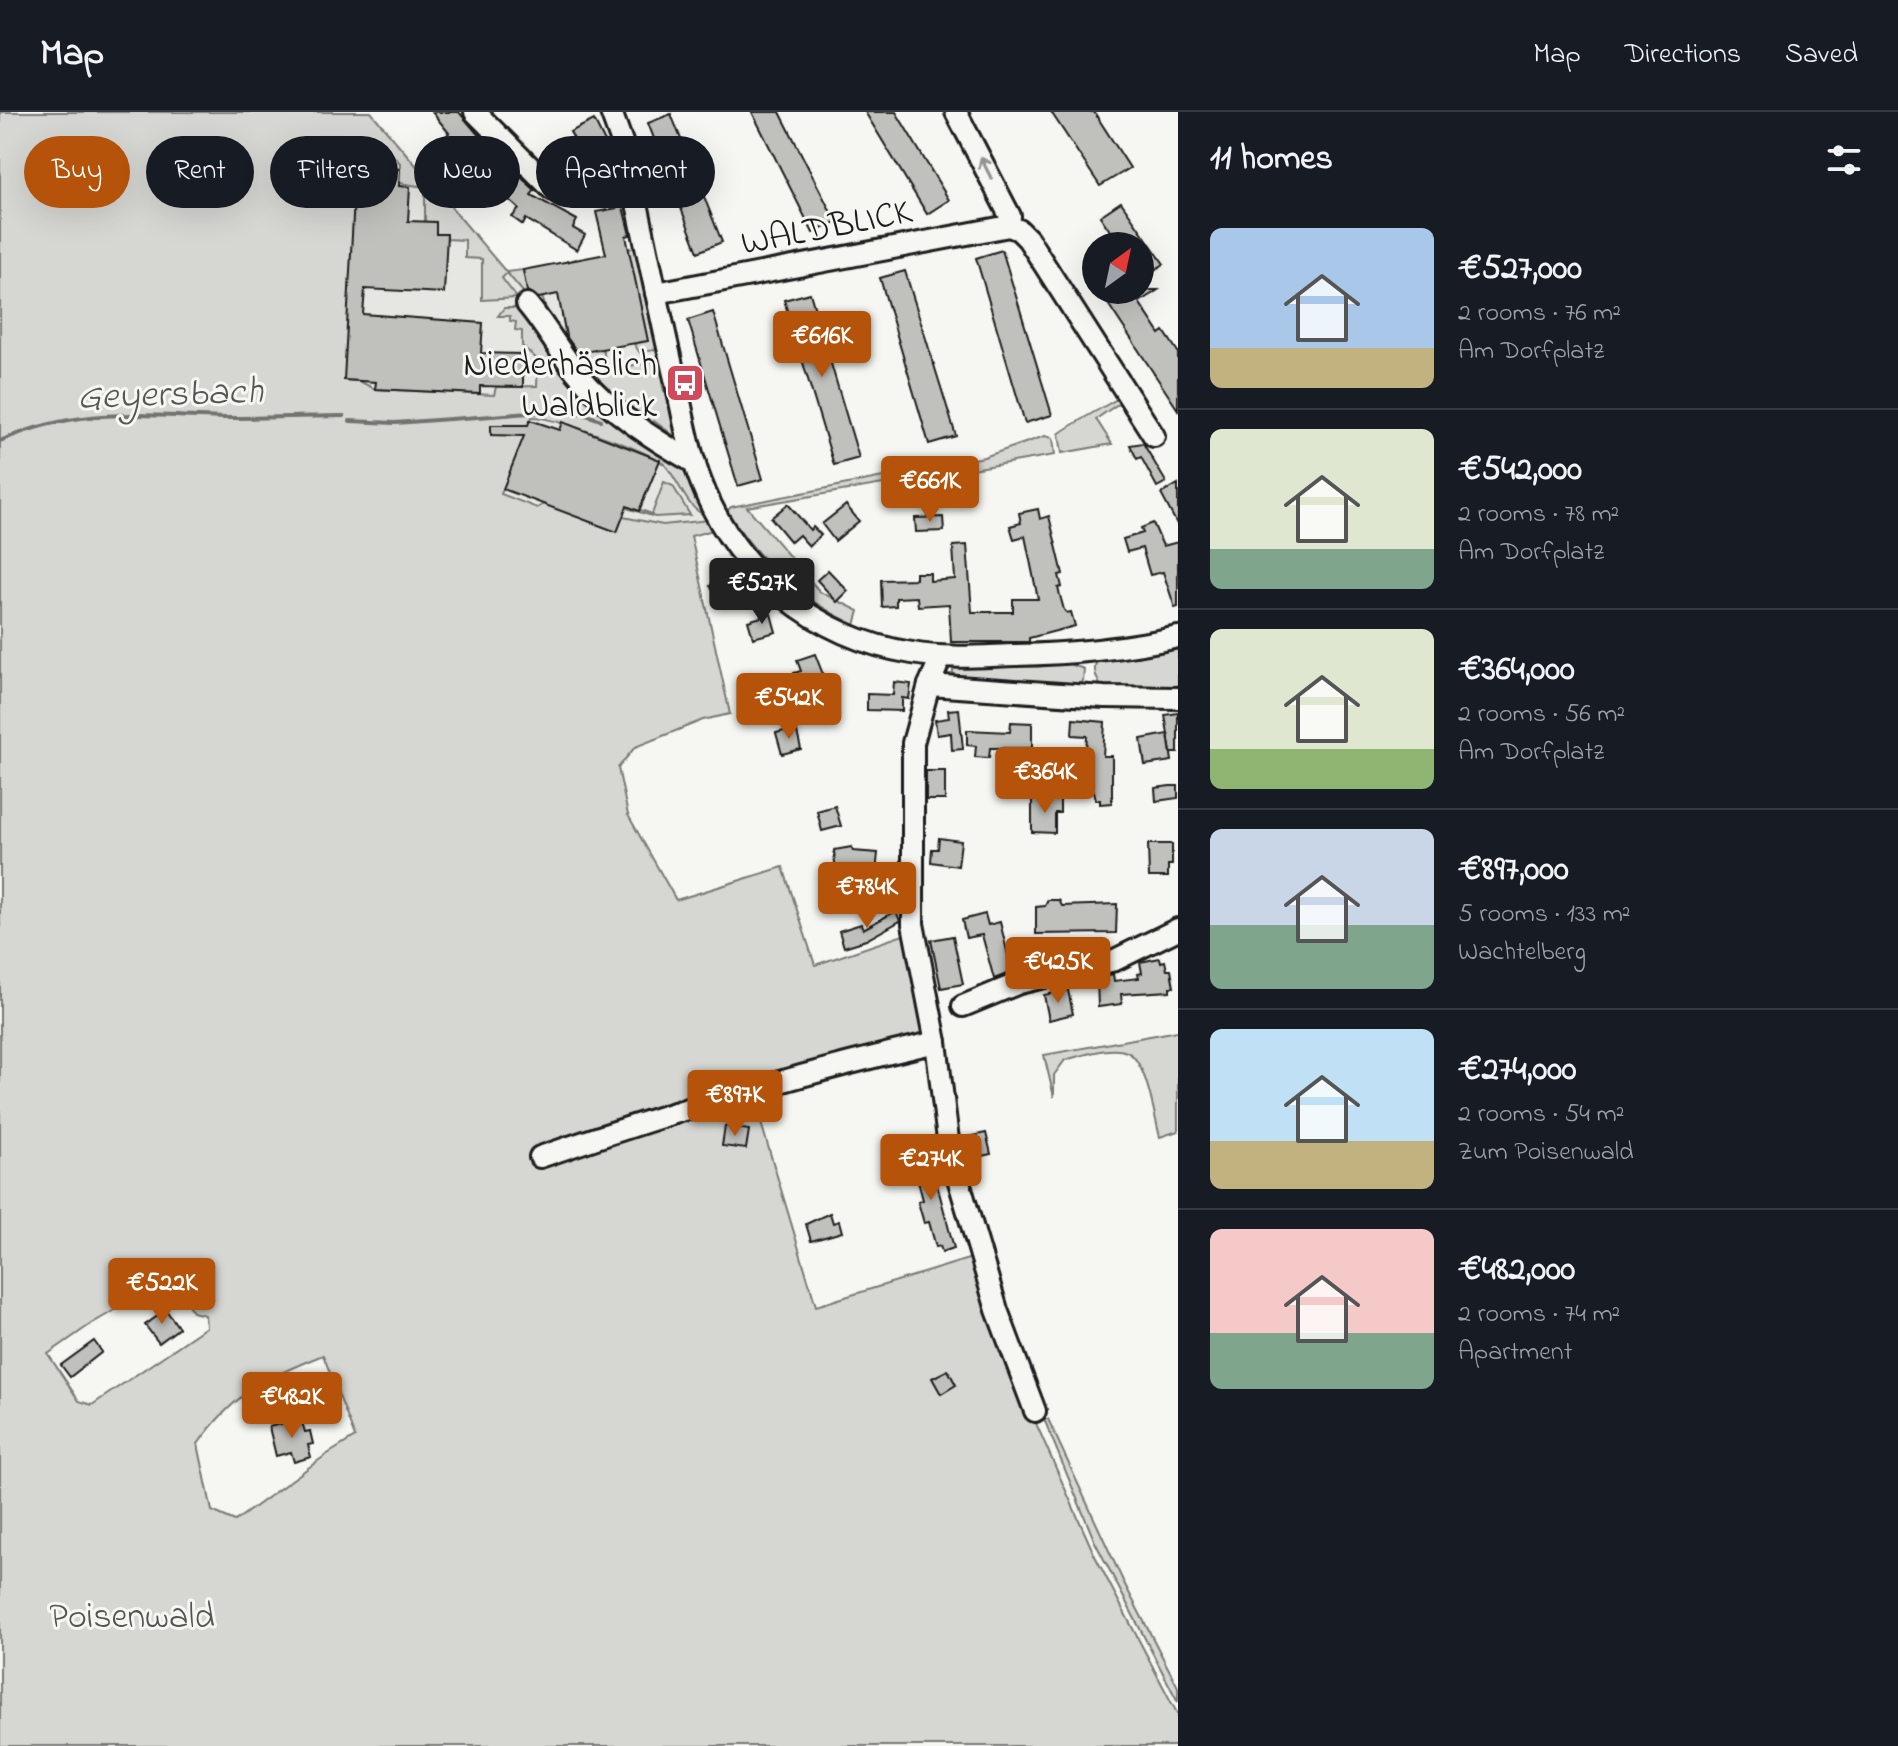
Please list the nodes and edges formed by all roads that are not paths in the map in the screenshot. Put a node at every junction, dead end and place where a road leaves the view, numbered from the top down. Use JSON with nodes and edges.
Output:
{"nodes":[{"id":1,"x":475,"y":112,"type":"edge"},
{"id":2,"x":611,"y":112,"type":"edge"},
{"id":3,"x":956,"y":112,"type":"edge"},
{"id":4,"x":618,"y":136,"type":"edge"},
{"id":5,"x":536,"y":173,"type":"edge"},
{"id":6,"x":638,"y":208,"type":"edge"},
{"id":7,"x":1009,"y":226,"type":"junction"},
{"id":8,"x":656,"y":293,"type":"junction"},
{"id":9,"x":527,"y":304,"type":"dead end"},
{"id":10,"x":1154,"y":436,"type":"dead end"},
{"id":11,"x":695,"y":463,"type":"junction"},
{"id":12,"x":1178,"y":637,"type":"edge"},
{"id":13,"x":941,"y":657,"type":"junction"},
{"id":14,"x":929,"y":685,"type":"junction"},
{"id":15,"x":1178,"y":698,"type":"edge"},
{"id":16,"x":1178,"y":929,"type":"edge"},
{"id":17,"x":963,"y":1006,"type":"dead end"},
{"id":18,"x":936,"y":1042,"type":"junction"},
{"id":19,"x":540,"y":1157,"type":"dead end"},
{"id":20,"x":1035,"y":1411,"type":"dead end"}],
"edges":[{"from":1,"to":5,"type":"street"},
{"from":2,"to":4,"type":"street"},
{"from":7,"to":3,"type":"street","one_way":true},
{"from":6,"to":8,"type":"street"},
{"from":7,"to":8,"type":"street","name":"WALDBLICK"},
{"from":7,"to":10,"type":"street"},
{"from":8,"to":11,"type":"street"},
{"from":9,"to":11,"type":"street"},
{"from":11,"to":13,"type":"street"},
{"from":12,"to":13,"type":"street"},
{"from":13,"to":14,"type":"street"},
{"from":14,"to":15,"type":"street"},
{"from":14,"to":18,"type":"street"},
{"from":16,"to":17,"type":"street"},
{"from":18,"to":19,"type":"street"},
{"from":18,"to":20,"type":"street"}]}
